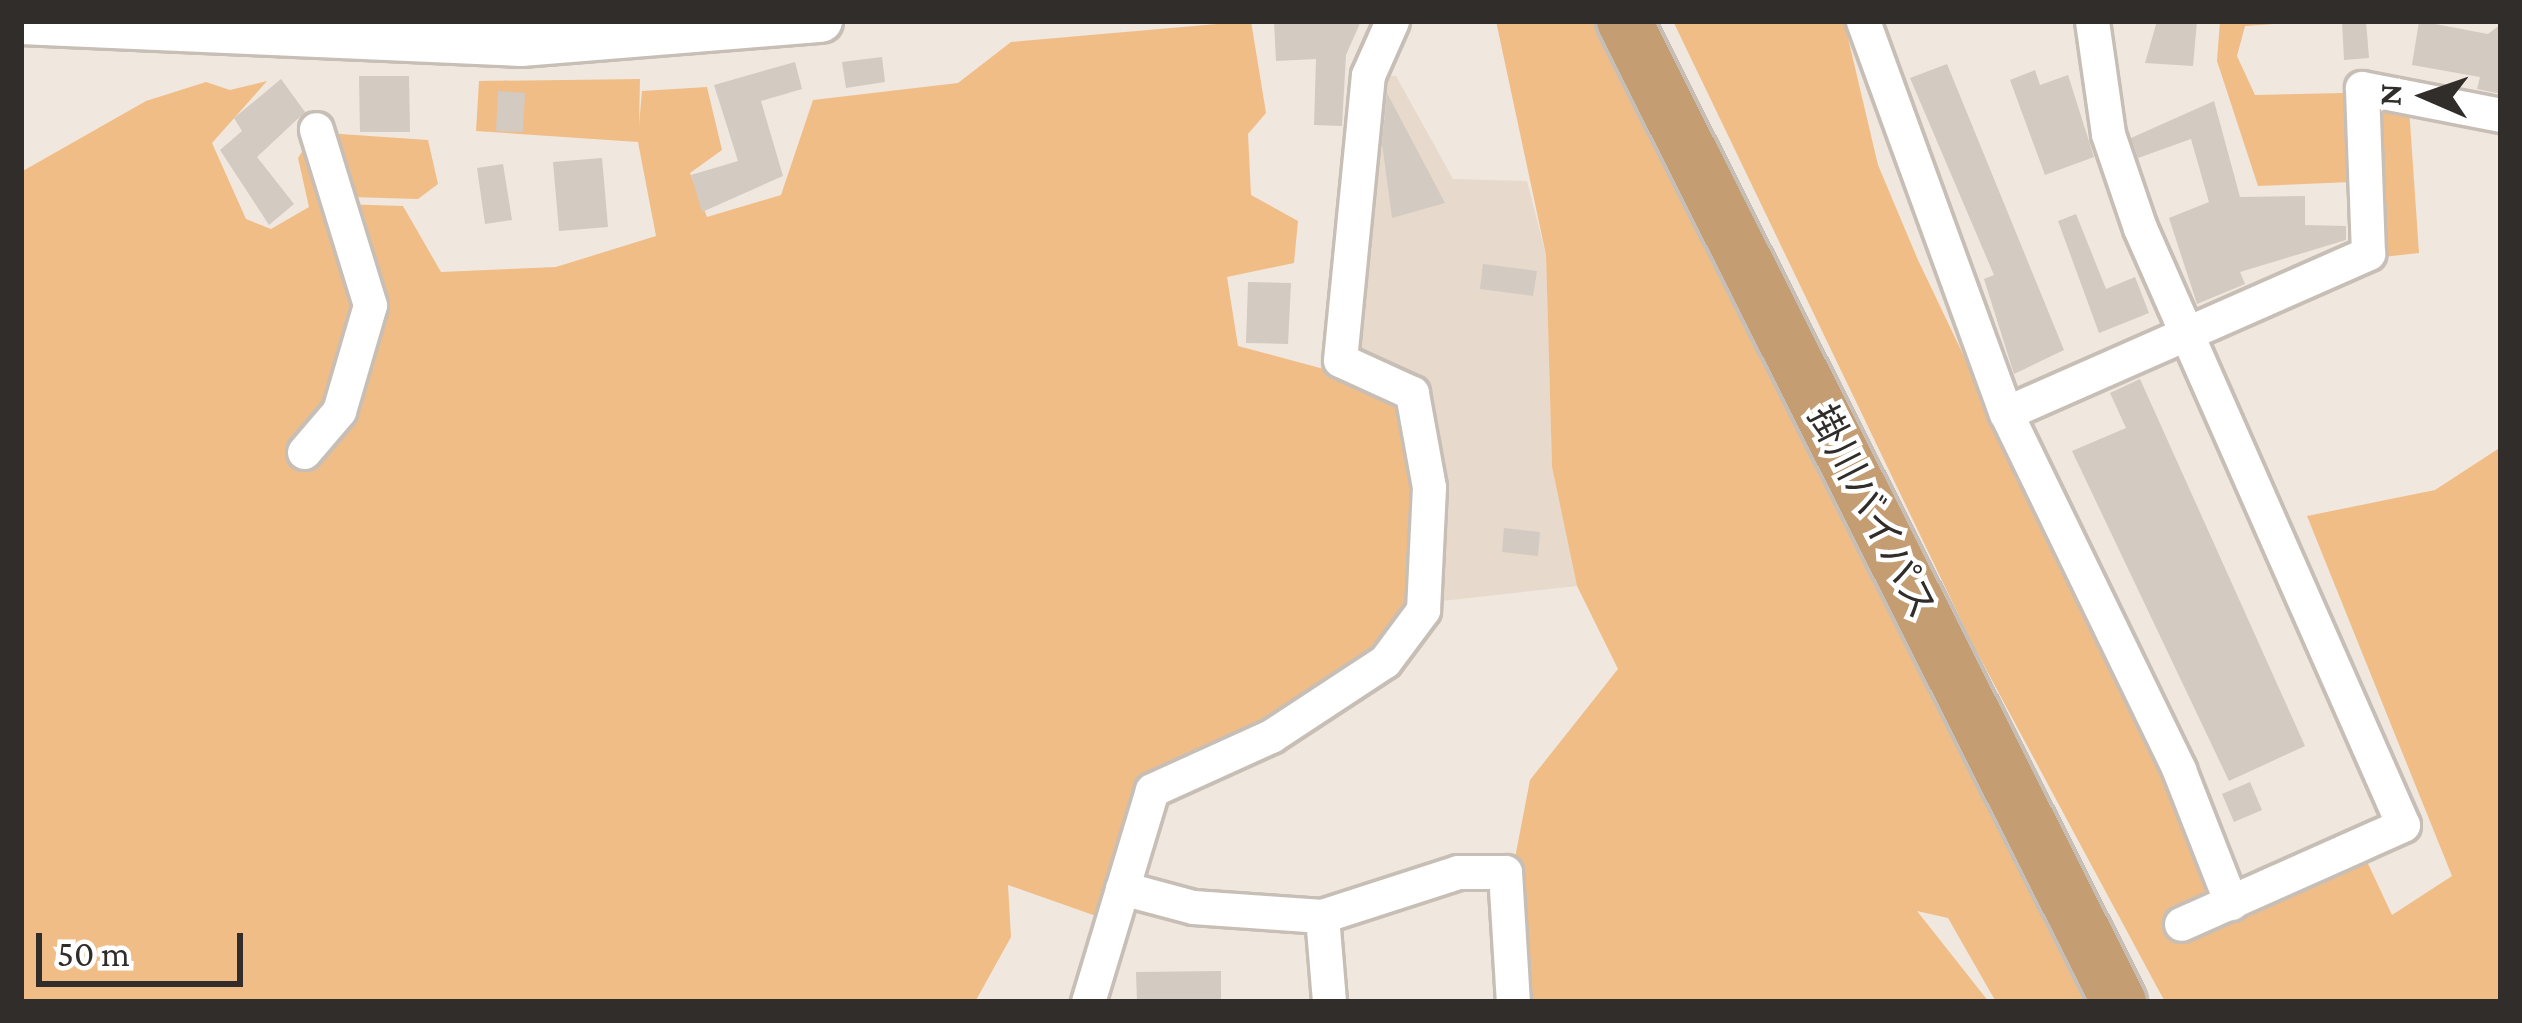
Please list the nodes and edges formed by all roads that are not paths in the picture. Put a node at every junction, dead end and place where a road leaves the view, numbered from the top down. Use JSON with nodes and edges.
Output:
{"nodes":[{"id":1,"x":820,"y":21,"type":"edge"},
{"id":2,"x":1392,"y":21,"type":"edge"},
{"id":3,"x":1624,"y":21,"type":"edge"},
{"id":4,"x":1863,"y":21,"type":"edge"},
{"id":5,"x":2092,"y":21,"type":"edge"},
{"id":6,"x":38,"y":22,"type":"edge"},
{"id":7,"x":518,"y":33,"type":"edge"},
{"id":8,"x":2501,"y":115,"type":"edge"},
{"id":9,"x":316,"y":129,"type":"dead end"},
{"id":10,"x":2189,"y":330,"type":"junction"},
{"id":11,"x":2006,"y":413,"type":"junction"},
{"id":12,"x":304,"y":452,"type":"dead end"},
{"id":13,"x":1121,"y":888,"type":"junction"},
{"id":14,"x":2231,"y":903,"type":"junction"},
{"id":15,"x":1322,"y":916,"type":"junction"},
{"id":16,"x":2181,"y":924,"type":"dead end"},
{"id":17,"x":1088,"y":1002,"type":"edge"},
{"id":18,"x":1328,"y":1002,"type":"edge"},
{"id":19,"x":1513,"y":1002,"type":"edge"},
{"id":20,"x":2119,"y":1002,"type":"edge"}],
"edges":[{"from":1,"to":7,"type":"street"},
{"from":2,"to":13,"type":"street"},
{"from":3,"to":20,"type":"highway","name":"掛川バイパス"},
{"from":4,"to":11,"type":"street"},
{"from":5,"to":10,"type":"street"},
{"from":6,"to":7,"type":"street"},
{"from":8,"to":10,"type":"street"},
{"from":9,"to":12,"type":"street"},
{"from":10,"to":11,"type":"street"},
{"from":10,"to":14,"type":"street"},
{"from":11,"to":14,"type":"street"},
{"from":13,"to":15,"type":"street"},
{"from":13,"to":17,"type":"street"},
{"from":14,"to":16,"type":"street"},
{"from":15,"to":18,"type":"street"},
{"from":15,"to":19,"type":"street"}]}
